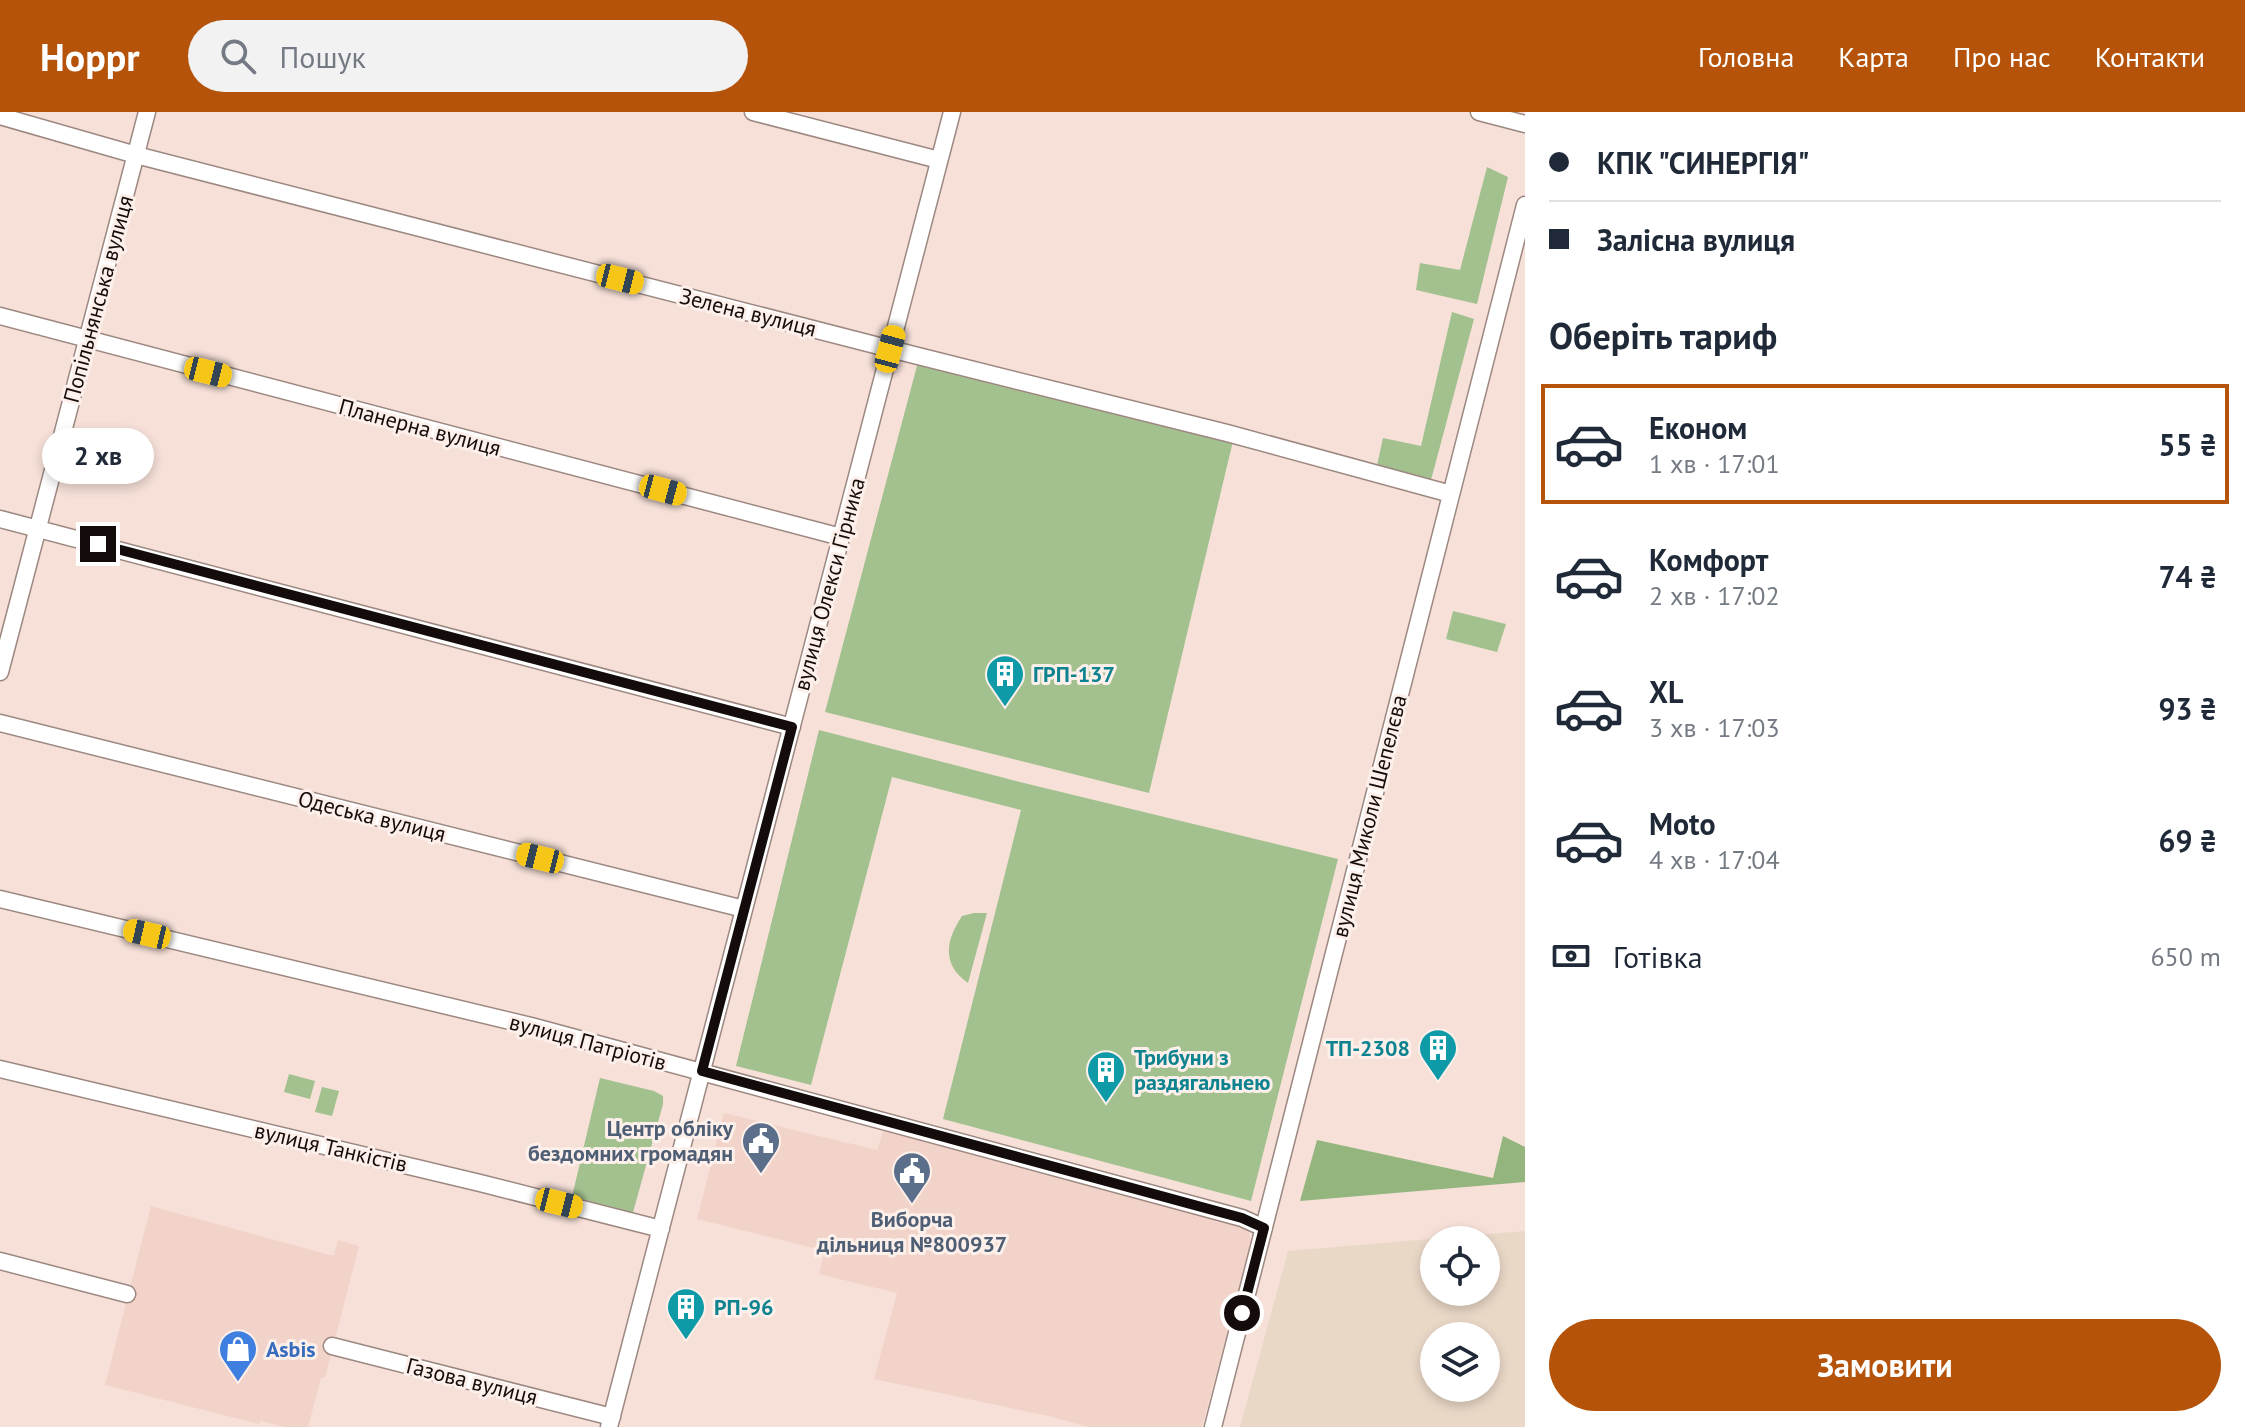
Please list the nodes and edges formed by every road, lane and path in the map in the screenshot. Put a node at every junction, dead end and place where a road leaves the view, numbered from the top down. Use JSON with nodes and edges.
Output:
{"nodes":[{"id":1,"x":147,"y":112,"type":"edge"},
{"id":2,"x":753,"y":112,"type":"edge"},
{"id":3,"x":952,"y":112,"type":"edge"},
{"id":4,"x":1479,"y":112,"type":"edge"},
{"id":5,"x":0,"y":116,"type":"edge"},
{"id":6,"x":1525,"y":124,"type":"edge"},
{"id":7,"x":136,"y":155,"type":"junction"},
{"id":8,"x":939,"y":160,"type":"junction"},
{"id":9,"x":1525,"y":205,"type":"edge"},
{"id":10,"x":0,"y":316,"type":"edge"},
{"id":11,"x":87,"y":341,"type":"junction"},
{"id":12,"x":890,"y":349,"type":"junction"},
{"id":13,"x":1451,"y":494,"type":"junction"},
{"id":14,"x":0,"y":519,"type":"edge"},
{"id":15,"x":38,"y":528,"type":"junction"},
{"id":16,"x":841,"y":537,"type":"junction"},
{"id":17,"x":0,"y":672,"type":"edge"},
{"id":18,"x":0,"y":723,"type":"edge"},
{"id":19,"x":792,"y":727,"type":"junction"},
{"id":20,"x":0,"y":899,"type":"edge"},
{"id":21,"x":744,"y":909,"type":"junction"},
{"id":22,"x":0,"y":1069,"type":"edge"},
{"id":23,"x":702,"y":1071,"type":"junction"},
{"id":24,"x":1264,"y":1228,"type":"junction"},
{"id":25,"x":661,"y":1229,"type":"junction"},
{"id":26,"x":0,"y":1261,"type":"edge"},
{"id":27,"x":127,"y":1294,"type":"dead end"},
{"id":28,"x":332,"y":1346,"type":"dead end"},
{"id":29,"x":611,"y":1422,"type":"edge"},
{"id":30,"x":1213,"y":1427,"type":"edge"}],
"edges":[{"from":1,"to":7,"type":"street","name":"Попільнянська вулиця"},
{"from":2,"to":8,"type":"street"},
{"from":3,"to":8,"type":"street","name":"вулиця Олекси Гірника"},
{"from":4,"to":6,"type":"street"},
{"from":5,"to":7,"type":"street","name":"Зелена вулиця"},
{"from":7,"to":11,"type":"street","name":"Попільнянська вулиця"},
{"from":7,"to":12,"type":"street","name":"Зелена вулиця"},
{"from":8,"to":12,"type":"street","name":"вулиця Олекси Гірника"},
{"from":9,"to":13,"type":"street","name":"вулиця Миколи Шепелєва"},
{"from":10,"to":11,"type":"street","name":"Планерна вулиця"},
{"from":11,"to":15,"type":"street","name":"Попільнянська вулиця"},
{"from":11,"to":16,"type":"street","name":"Планерна вулиця"},
{"from":12,"to":13,"type":"street","name":"Зелена вулиця"},
{"from":12,"to":16,"type":"street","name":"вулиця Олекси Гірника"},
{"from":13,"to":24,"type":"street","name":"вулиця Миколи Шепелєва"},
{"from":14,"to":15,"type":"street"},
{"from":15,"to":17,"type":"street","name":"Попільнянська вулиця"},
{"from":15,"to":19,"type":"street"},
{"from":16,"to":19,"type":"street","name":"вулиця Олекси Гірника"},
{"from":18,"to":21,"type":"street","name":"Одеська вулиця"},
{"from":19,"to":21,"type":"street","name":"вулиця Олекси Гірника"},
{"from":20,"to":23,"type":"street","name":"вулиця Патріотів"},
{"from":21,"to":23,"type":"street","name":"вулиця Олекси Гірника"},
{"from":22,"to":25,"type":"street","name":"вулиця Танкістів"},
{"from":23,"to":24,"type":"street","name":"вулиця Патріотів"},
{"from":23,"to":25,"type":"street","name":"вулиця Олекси Гірника"},
{"from":24,"to":30,"type":"street","name":"вулиця Миколи Шепелєва"},
{"from":25,"to":29,"type":"street","name":"вулиця Олекси Гірника"},
{"from":26,"to":27,"type":"street"},
{"from":28,"to":29,"type":"street","name":"Газова вулиця"}]}
